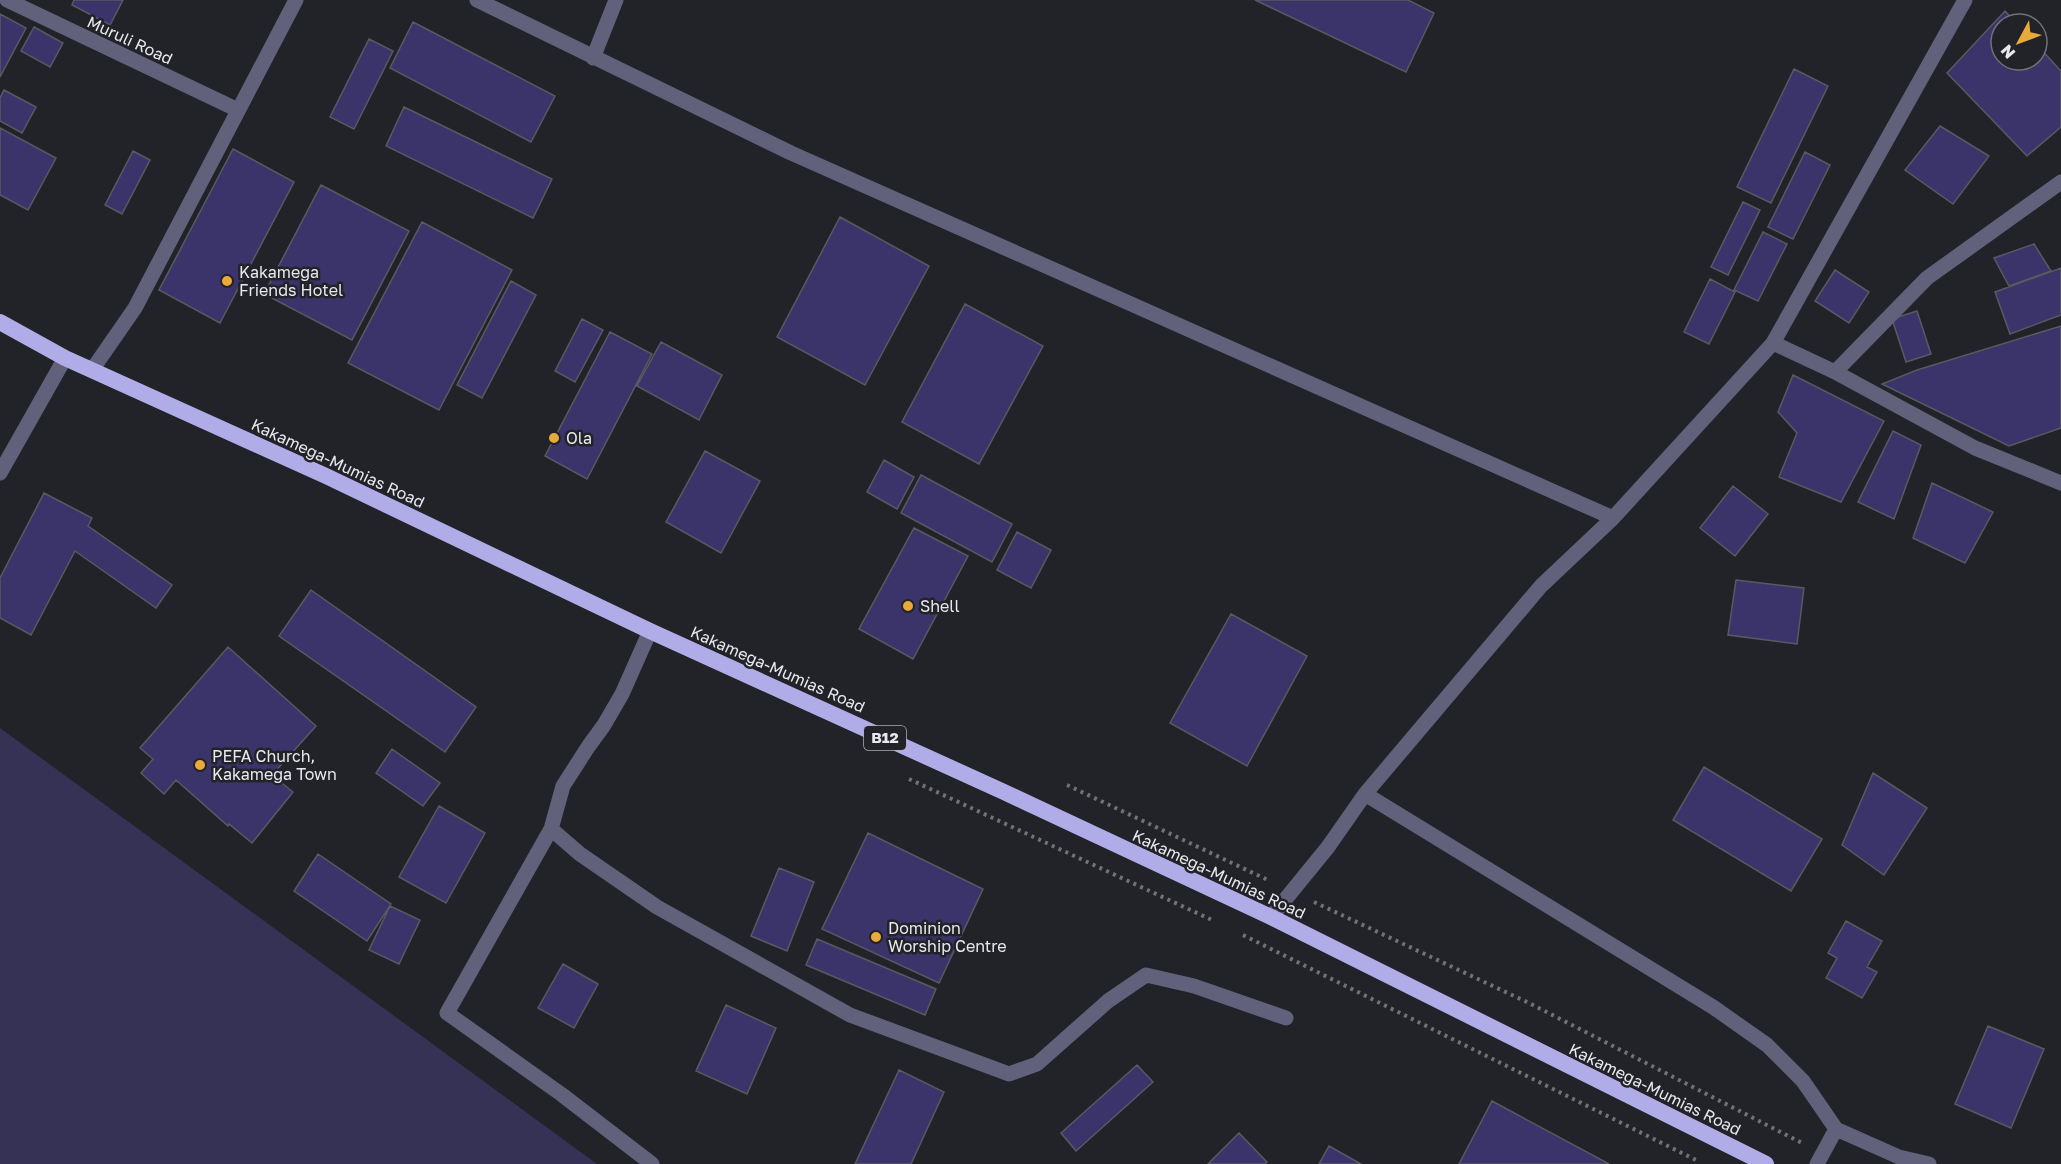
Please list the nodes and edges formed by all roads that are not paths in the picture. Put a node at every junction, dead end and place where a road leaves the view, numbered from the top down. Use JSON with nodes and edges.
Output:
{"nodes":[{"id":1,"x":7,"y":0,"type":"edge"},
{"id":2,"x":296,"y":0,"type":"edge"},
{"id":3,"x":477,"y":0,"type":"edge"},
{"id":4,"x":616,"y":0,"type":"edge"},
{"id":5,"x":1965,"y":0,"type":"edge"},
{"id":6,"x":593,"y":58,"type":"junction"},
{"id":7,"x":238,"y":111,"type":"junction"},
{"id":8,"x":2061,"y":182,"type":"edge"},
{"id":9,"x":0,"y":322,"type":"edge"},
{"id":10,"x":1773,"y":343,"type":"junction"},
{"id":11,"x":65,"y":358,"type":"junction"},
{"id":12,"x":92,"y":370,"type":"junction"},
{"id":13,"x":1835,"y":372,"type":"junction"},
{"id":14,"x":0,"y":473,"type":"edge"},
{"id":15,"x":2061,"y":483,"type":"edge"},
{"id":16,"x":1613,"y":518,"type":"junction"},
{"id":17,"x":650,"y":631,"type":"junction"},
{"id":18,"x":1365,"y":794,"type":"junction"},
{"id":19,"x":551,"y":829,"type":"junction"},
{"id":20,"x":1270,"y":917,"type":"junction"},
{"id":21,"x":1286,"y":1017,"type":"dead end"},
{"id":22,"x":1836,"y":1130,"type":"junction"},
{"id":23,"x":1820,"y":1159,"type":"edge"},
{"id":24,"x":652,"y":1164,"type":"edge"},
{"id":25,"x":1766,"y":1164,"type":"edge"},
{"id":26,"x":1929,"y":1164,"type":"edge"}],
"edges":[{"from":1,"to":7,"type":"street","name":"Muruli Road"},
{"from":2,"to":7,"type":"street"},
{"from":3,"to":6,"type":"street"},
{"from":4,"to":6,"type":"street"},
{"from":5,"to":10,"type":"street"},
{"from":6,"to":16,"type":"street"},
{"from":7,"to":12,"type":"street"},
{"from":8,"to":13,"type":"street"},
{"from":9,"to":11,"type":"highway","name":"Kakamega-Mumias Road","number":"B12"},
{"from":10,"to":13,"type":"street"},
{"from":10,"to":16,"type":"street"},
{"from":11,"to":12,"type":"highway","name":"Kakamega-Mumias Road","number":"B12"},
{"from":11,"to":14,"type":"street"},
{"from":12,"to":17,"type":"highway","name":"Kakamega-Mumias Road","number":"B12"},
{"from":13,"to":15,"type":"street"},
{"from":16,"to":18,"type":"street"},
{"from":17,"to":19,"type":"street"},
{"from":17,"to":20,"type":"highway","name":"Kakamega-Mumias Road","number":"B12"},
{"from":18,"to":20,"type":"street"},
{"from":18,"to":22,"type":"street"},
{"from":19,"to":21,"type":"street"},
{"from":19,"to":24,"type":"street"},
{"from":20,"to":25,"type":"highway","name":"Kakamega-Mumias Road","number":"B12"},
{"from":22,"to":23,"type":"street"},
{"from":22,"to":26,"type":"street"}]}
